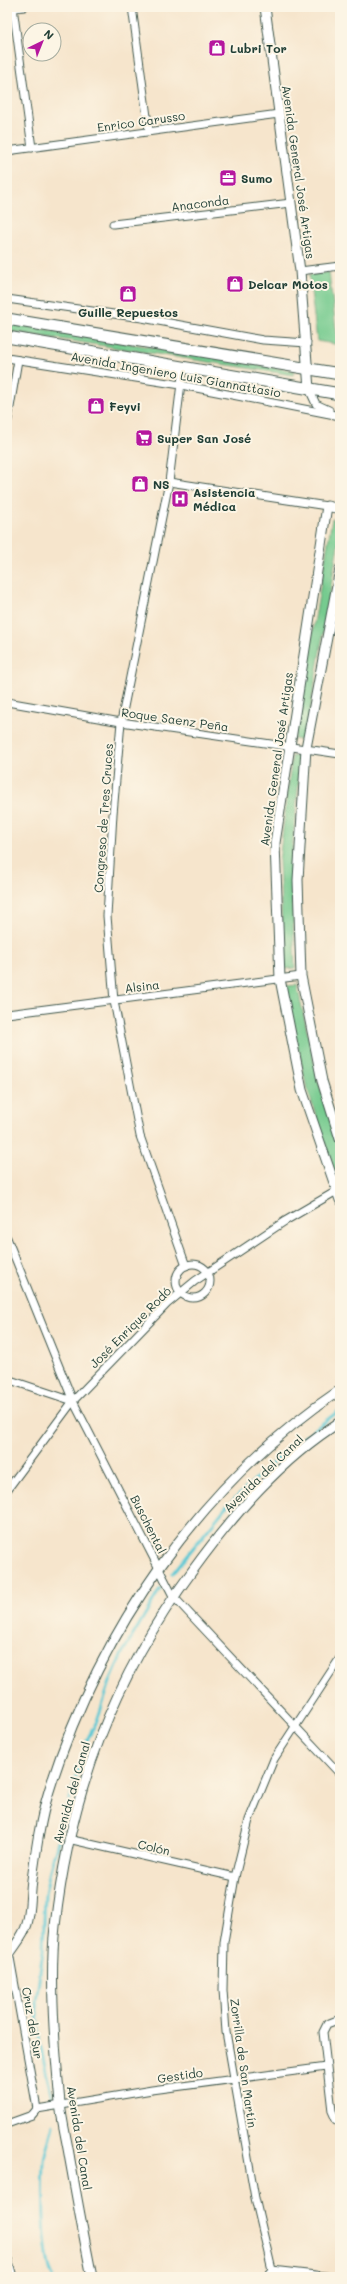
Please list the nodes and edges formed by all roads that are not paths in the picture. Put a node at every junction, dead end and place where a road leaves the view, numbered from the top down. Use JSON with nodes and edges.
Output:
{"nodes":[{"id":1,"x":24,"y":7,"type":"edge"},
{"id":2,"x":132,"y":7,"type":"edge"},
{"id":3,"x":265,"y":7,"type":"edge"},
{"id":4,"x":11,"y":8,"type":"edge"},
{"id":5,"x":279,"y":114,"type":"junction"},
{"id":6,"x":149,"y":131,"type":"junction"},
{"id":7,"x":32,"y":148,"type":"junction"},
{"id":8,"x":7,"y":151,"type":"edge"},
{"id":9,"x":291,"y":203,"type":"junction"},
{"id":10,"x":113,"y":224,"type":"dead end"},
{"id":11,"x":340,"y":266,"type":"edge"},
{"id":12,"x":300,"y":271,"type":"junction"},
{"id":13,"x":7,"y":299,"type":"edge"},
{"id":14,"x":7,"y":319,"type":"edge"},
{"id":15,"x":7,"y":337,"type":"edge"},
{"id":16,"x":307,"y":343,"type":"junction"},
{"id":17,"x":7,"y":358,"type":"edge"},
{"id":18,"x":18,"y":360,"type":"junction"},
{"id":19,"x":183,"y":367,"type":"junction"},
{"id":20,"x":309,"y":369,"type":"junction"},
{"id":21,"x":340,"y":374,"type":"edge"},
{"id":22,"x":181,"y":385,"type":"junction"},
{"id":23,"x":309,"y":389,"type":"junction"},
{"id":24,"x":340,"y":394,"type":"edge"},
{"id":25,"x":340,"y":415,"type":"edge"},
{"id":26,"x":7,"y":425,"type":"edge"},
{"id":27,"x":168,"y":482,"type":"junction"},
{"id":28,"x":326,"y":506,"type":"junction"},
{"id":29,"x":340,"y":509,"type":"edge"},
{"id":30,"x":340,"y":569,"type":"edge"},
{"id":31,"x":7,"y":702,"type":"edge"},
{"id":32,"x":121,"y":722,"type":"junction"},
{"id":33,"x":289,"y":746,"type":"junction"},
{"id":34,"x":306,"y":748,"type":"junction"},
{"id":35,"x":340,"y":754,"type":"edge"},
{"id":36,"x":301,"y":976,"type":"junction"},
{"id":37,"x":280,"y":980,"type":"junction"},
{"id":38,"x":114,"y":1000,"type":"junction"},
{"id":39,"x":7,"y":1014,"type":"edge"},
{"id":40,"x":340,"y":1139,"type":"edge"},
{"id":41,"x":338,"y":1189,"type":"edge"},
{"id":42,"x":340,"y":1200,"type":"edge"},
{"id":43,"x":7,"y":1238,"type":"edge"},
{"id":44,"x":186,"y":1266,"type":"junction"},
{"id":45,"x":208,"y":1272,"type":"junction"},
{"id":46,"x":180,"y":1293,"type":"junction"},
{"id":47,"x":7,"y":1378,"type":"edge"},
{"id":48,"x":340,"y":1390,"type":"edge"},
{"id":49,"x":73,"y":1401,"type":"junction"},
{"id":50,"x":340,"y":1422,"type":"edge"},
{"id":51,"x":7,"y":1490,"type":"edge"},
{"id":52,"x":158,"y":1567,"type":"junction"},
{"id":53,"x":173,"y":1596,"type":"junction"},
{"id":54,"x":340,"y":1658,"type":"edge"},
{"id":55,"x":294,"y":1726,"type":"junction"},
{"id":56,"x":340,"y":1774,"type":"edge"},
{"id":57,"x":68,"y":1839,"type":"junction"},
{"id":58,"x":235,"y":1877,"type":"junction"},
{"id":59,"x":7,"y":1941,"type":"edge"},
{"id":60,"x":10,"y":1953,"type":"junction"},
{"id":61,"x":340,"y":2019,"type":"edge"},
{"id":62,"x":326,"y":2067,"type":"junction"},
{"id":63,"x":234,"y":2079,"type":"junction"},
{"id":64,"x":60,"y":2105,"type":"junction"},
{"id":65,"x":37,"y":2109,"type":"junction"},
{"id":66,"x":340,"y":2121,"type":"edge"},
{"id":67,"x":7,"y":2124,"type":"edge"},
{"id":68,"x":7,"y":2255,"type":"edge"},
{"id":69,"x":272,"y":2270,"type":"junction"},
{"id":70,"x":13,"y":2277,"type":"edge"},
{"id":71,"x":92,"y":2277,"type":"edge"},
{"id":72,"x":265,"y":2277,"type":"edge"},
{"id":73,"x":333,"y":2277,"type":"edge"}],
"edges":[{"from":1,"to":4,"type":"street"},
{"from":2,"to":6,"type":"street"},
{"from":3,"to":5,"type":"street","name":"Avenida General José Artigas"},
{"from":4,"to":7,"type":"street"},
{"from":5,"to":6,"type":"street","name":"Enrico Carusso"},
{"from":5,"to":9,"type":"street","name":"Avenida General José Artigas"},
{"from":6,"to":7,"type":"street","name":"Enrico Carusso"},
{"from":7,"to":8,"type":"street","name":"Enrico Carusso"},
{"from":9,"to":10,"type":"street","name":"Anaconda"},
{"from":9,"to":12,"type":"street","name":"Avenida General José Artigas"},
{"from":11,"to":12,"type":"street"},
{"from":12,"to":16,"type":"street","name":"Avenida General José Artigas"},
{"from":13,"to":16,"type":"street"},
{"from":14,"to":20,"type":"main road"},
{"from":15,"to":19,"type":"main road","name":"Avenida Ingeniero Luis Giannattasio"},
{"from":16,"to":20,"type":"street","name":"Avenida General José Artigas"},
{"from":17,"to":18,"type":"street","name":"Avenida Ingeniero Luis Giannattasio"},
{"from":18,"to":22,"type":"street","name":"Avenida Ingeniero Luis Giannattasio"},
{"from":18,"to":26,"type":"street"},
{"from":19,"to":22,"type":"street","name":"Congreso de Tres Cruces"},
{"from":19,"to":23,"type":"main road","name":"Avenida Ingeniero Luis Giannattasio"},
{"from":20,"to":21,"type":"main road"},
{"from":20,"to":23,"type":"street","name":"Avenida General José Artigas"},
{"from":22,"to":25,"type":"street","name":"Avenida Ingeniero Luis Giannattasio"},
{"from":22,"to":27,"type":"street","name":"Congreso de Tres Cruces"},
{"from":23,"to":24,"type":"main road","name":"Avenida Ingeniero Luis Giannattasio"},
{"from":23,"to":25,"type":"street"},
{"from":27,"to":28,"type":"street"},
{"from":27,"to":32,"type":"street","name":"Congreso de Tres Cruces"},
{"from":28,"to":29,"type":"street"},
{"from":28,"to":33,"type":"street","name":"Avenida General José Artigas"},
{"from":30,"to":34,"type":"street"},
{"from":31,"to":32,"type":"street","name":"Roque Saenz Peña"},
{"from":32,"to":33,"type":"street","name":"Roque Saenz Peña"},
{"from":32,"to":38,"type":"street","name":"Congreso de Tres Cruces"},
{"from":33,"to":34,"type":"street","name":"Roque Saenz Peña"},
{"from":33,"to":37,"type":"street","name":"Avenida General José Artigas"},
{"from":34,"to":35,"type":"street","name":"Roque Saenz Peña"},
{"from":34,"to":36,"type":"street"},
{"from":36,"to":37,"type":"street","name":"Alsina"},
{"from":36,"to":40,"type":"street"},
{"from":37,"to":38,"type":"street","name":"Alsina"},
{"from":37,"to":41,"type":"street","name":"Avenida General José Artigas"},
{"from":38,"to":39,"type":"street","name":"Alsina"},
{"from":38,"to":44,"type":"street","name":"Congreso de Tres Cruces"},
{"from":41,"to":42,"type":"street","name":"Avenida General José Artigas"},
{"from":41,"to":45,"type":"street","name":"José Enrique Rodó"},
{"from":43,"to":49,"type":"street","name":"Buschental"},
{"from":44,"to":45,"type":"street"},
{"from":44,"to":46,"type":"street"},
{"from":45,"to":46,"type":"street","name":"José Enrique Rodó"},
{"from":45,"to":46,"type":"street"},
{"from":46,"to":49,"type":"street","name":"José Enrique Rodó"},
{"from":47,"to":49,"type":"street"},
{"from":48,"to":52,"type":"street","name":"Avenida del Canal"},
{"from":49,"to":51,"type":"street","name":"José Enrique Rodó"},
{"from":49,"to":52,"type":"street","name":"Buschental"},
{"from":50,"to":53,"type":"street","name":"Avenida del Canal"},
{"from":52,"to":53,"type":"street","name":"Buschental"},
{"from":52,"to":60,"type":"street","name":"Avenida del Canal"},
{"from":53,"to":55,"type":"street","name":"Buschental"},
{"from":53,"to":57,"type":"street","name":"Avenida del Canal"},
{"from":54,"to":55,"type":"street","name":"Zorrilla de San Martín"},
{"from":55,"to":56,"type":"street","name":"Buschental"},
{"from":55,"to":58,"type":"street","name":"Zorrilla de San Martín"},
{"from":57,"to":58,"type":"street","name":"Colón"},
{"from":57,"to":64,"type":"street","name":"Avenida del Canal"},
{"from":58,"to":63,"type":"street","name":"Zorrilla de San Martín"},
{"from":59,"to":60,"type":"street","name":"Cruz del Sur"},
{"from":60,"to":65,"type":"street","name":"Cruz del Sur"},
{"from":61,"to":62,"type":"street"},
{"from":62,"to":63,"type":"street","name":"Gestido"},
{"from":62,"to":66,"type":"street"},
{"from":63,"to":64,"type":"street","name":"Gestido"},
{"from":63,"to":69,"type":"street","name":"Zorrilla de San Martín"},
{"from":64,"to":65,"type":"street","name":"Gestido"},
{"from":64,"to":71,"type":"street","name":"Avenida del Canal"},
{"from":65,"to":67,"type":"street"},
{"from":68,"to":70,"type":"street"},
{"from":69,"to":72,"type":"street"},
{"from":69,"to":73,"type":"street"}]}
